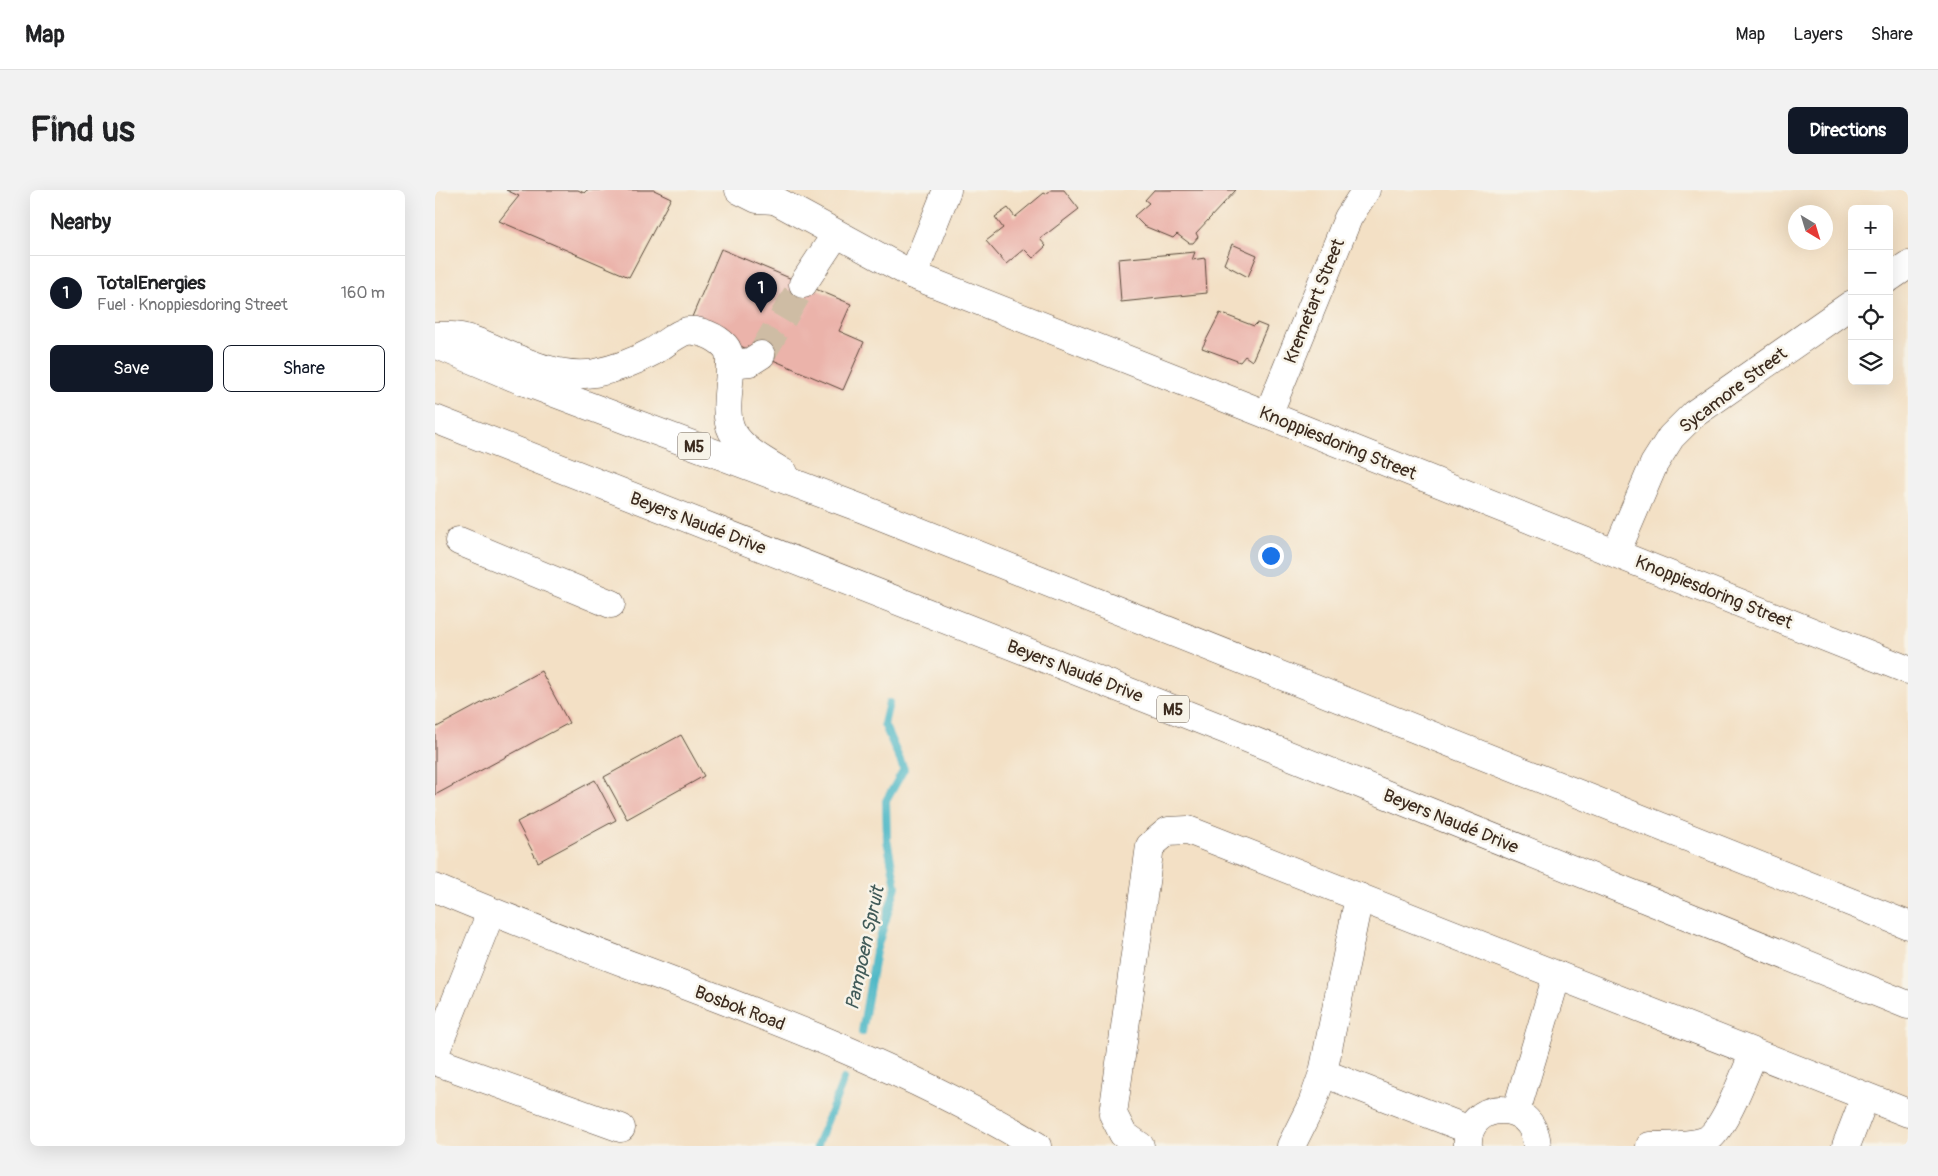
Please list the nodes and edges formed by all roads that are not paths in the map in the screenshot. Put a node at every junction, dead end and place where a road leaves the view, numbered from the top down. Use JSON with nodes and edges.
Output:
{"nodes":[{"id":1,"x":739,"y":190,"type":"edge"},
{"id":2,"x":947,"y":190,"type":"edge"},
{"id":3,"x":1366,"y":190,"type":"edge"},
{"id":4,"x":770,"y":195,"type":"edge"},
{"id":5,"x":837,"y":234,"type":"junction"},
{"id":6,"x":1908,"y":265,"type":"edge"},
{"id":7,"x":1893,"y":275,"type":"edge"},
{"id":8,"x":913,"y":276,"type":"junction"},
{"id":9,"x":803,"y":284,"type":"tunnel mouth"},
{"id":10,"x":1848,"y":307,"type":"edge"},
{"id":11,"x":435,"y":336,"type":"edge"},
{"id":12,"x":435,"y":344,"type":"edge"},
{"id":13,"x":761,"y":355,"type":"tunnel mouth"},
{"id":14,"x":730,"y":364,"type":"junction"},
{"id":15,"x":1268,"y":414,"type":"junction"},
{"id":16,"x":435,"y":419,"type":"edge"},
{"id":17,"x":807,"y":488,"type":"junction"},
{"id":18,"x":459,"y":541,"type":"dead end"},
{"id":19,"x":1616,"y":553,"type":"junction"},
{"id":20,"x":611,"y":604,"type":"dead end"},
{"id":21,"x":1908,"y":670,"type":"edge"},
{"id":22,"x":435,"y":888,"type":"edge"},
{"id":23,"x":1359,"y":897,"type":"junction"},
{"id":24,"x":491,"y":912,"type":"junction"},
{"id":25,"x":1908,"y":925,"type":"edge"},
{"id":26,"x":1557,"y":975,"type":"junction"},
{"id":27,"x":1908,"y":1005,"type":"edge"},
{"id":28,"x":1754,"y":1052,"type":"junction"},
{"id":29,"x":435,"y":1053,"type":"edge"},
{"id":30,"x":435,"y":1061,"type":"edge"},
{"id":31,"x":1323,"y":1073,"type":"junction"},
{"id":32,"x":1865,"y":1097,"type":"junction"},
{"id":33,"x":1516,"y":1112,"type":"junction"},
{"id":34,"x":1908,"y":1114,"type":"edge"},
{"id":35,"x":621,"y":1128,"type":"dead end"},
{"id":36,"x":1469,"y":1138,"type":"edge"},
{"id":37,"x":1037,"y":1146,"type":"edge"},
{"id":38,"x":1140,"y":1146,"type":"edge"},
{"id":39,"x":1291,"y":1146,"type":"edge"},
{"id":40,"x":1537,"y":1146,"type":"edge"},
{"id":41,"x":1650,"y":1146,"type":"edge"},
{"id":42,"x":1845,"y":1146,"type":"edge"}],
"edges":[{"from":1,"to":4,"type":"street","name":"Knoppiesdoring Street"},
{"from":2,"to":8,"type":"street"},
{"from":3,"to":15,"type":"street","name":"Kremetart Street"},
{"from":4,"to":5,"type":"street","name":"Knoppiesdoring Street"},
{"from":5,"to":8,"type":"street","name":"Knoppiesdoring Street"},
{"from":5,"to":9,"type":"street"},
{"from":6,"to":7,"type":"street"},
{"from":8,"to":15,"type":"street","name":"Knoppiesdoring Street"},
{"from":10,"to":19,"type":"street","name":"Sycamore Street"},
{"from":11,"to":14,"type":"street"},
{"from":12,"to":17,"type":"street","number":"M5"},
{"from":13,"to":14,"type":"street"},
{"from":14,"to":17,"type":"street"},
{"from":15,"to":19,"type":"street","name":"Knoppiesdoring Street"},
{"from":16,"to":27,"type":"street","name":"Beyers Naudé Drive","number":"M5"},
{"from":17,"to":25,"type":"street","number":"M5"},
{"from":18,"to":20,"type":"street"},
{"from":19,"to":21,"type":"street","name":"Knoppiesdoring Street"},
{"from":22,"to":24,"type":"street","name":"Bosbok Road"},
{"from":23,"to":26,"type":"street"},
{"from":23,"to":31,"type":"street"},
{"from":23,"to":38,"type":"street"},
{"from":24,"to":29,"type":"street"},
{"from":24,"to":37,"type":"street","name":"Bosbok Road"},
{"from":26,"to":28,"type":"street"},
{"from":26,"to":33,"type":"street"},
{"from":28,"to":32,"type":"street"},
{"from":28,"to":41,"type":"street"},
{"from":30,"to":35,"type":"street"},
{"from":31,"to":36,"type":"street"},
{"from":31,"to":39,"type":"street"},
{"from":32,"to":34,"type":"street"},
{"from":32,"to":42,"type":"street"},
{"from":33,"to":36,"type":"street"},
{"from":33,"to":40,"type":"street"}]}
